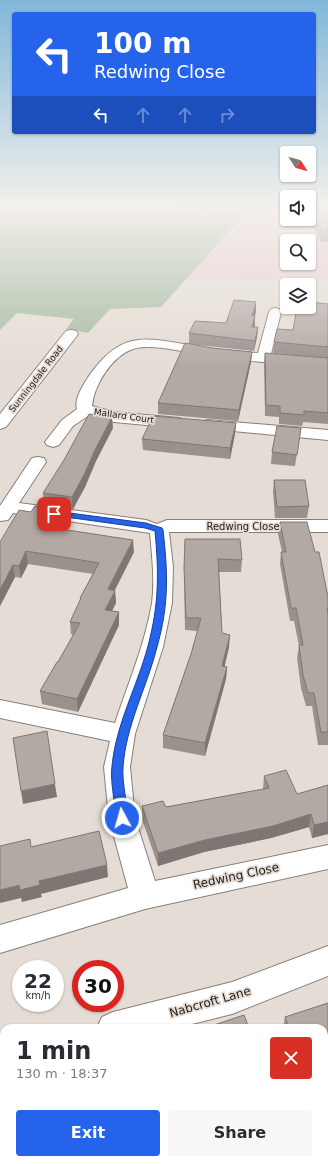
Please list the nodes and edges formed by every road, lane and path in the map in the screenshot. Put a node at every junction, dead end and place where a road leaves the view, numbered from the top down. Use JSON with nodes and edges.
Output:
{"nodes":[{"id":1,"x":275,"y":312,"type":"dead end"},
{"id":2,"x":71,"y":334,"type":"dead end"},
{"id":3,"x":264,"y":357,"type":"junction"},
{"id":4,"x":328,"y":363,"type":"edge"},
{"id":5,"x":87,"y":411,"type":"junction"},
{"id":6,"x":0,"y":424,"type":"edge"},
{"id":7,"x":328,"y":441,"type":"edge"},
{"id":8,"x":53,"y":442,"type":"dead end"},
{"id":9,"x":38,"y":462,"type":"dead end"},
{"id":10,"x":4,"y":513,"type":"edge"},
{"id":11,"x":328,"y":526,"type":"edge"},
{"id":12,"x":159,"y":530,"type":"junction"},
{"id":13,"x":0,"y":709,"type":"edge"},
{"id":14,"x":123,"y":734,"type":"junction"},
{"id":15,"x":328,"y":857,"type":"edge"},
{"id":16,"x":144,"y":896,"type":"junction"},
{"id":17,"x":0,"y":940,"type":"edge"},
{"id":18,"x":328,"y":961,"type":"edge"},
{"id":19,"x":129,"y":1024,"type":"edge"}],
"edges":[{"from":1,"to":3,"type":"street"},
{"from":2,"to":6,"type":"street","name":"Sunningdale Road"},
{"from":3,"to":4,"type":"street","name":"Mallard Court"},
{"from":3,"to":5,"type":"street","name":"Mallard Court"},
{"from":5,"to":7,"type":"street","name":"Mallard Court"},
{"from":5,"to":8,"type":"street","name":"Mallard Court"},
{"from":9,"to":10,"type":"street","name":"Redwing Close"},
{"from":10,"to":12,"type":"street","name":"Redwing Close"},
{"from":11,"to":12,"type":"street","name":"Redwing Close"},
{"from":12,"to":14,"type":"street"},
{"from":13,"to":14,"type":"street"},
{"from":14,"to":16,"type":"street"},
{"from":15,"to":16,"type":"street","name":"Redwing Close"},
{"from":16,"to":17,"type":"street","name":"Redwing Close"},
{"from":18,"to":19,"type":"street","name":"Nabcroft Lane"}]}
